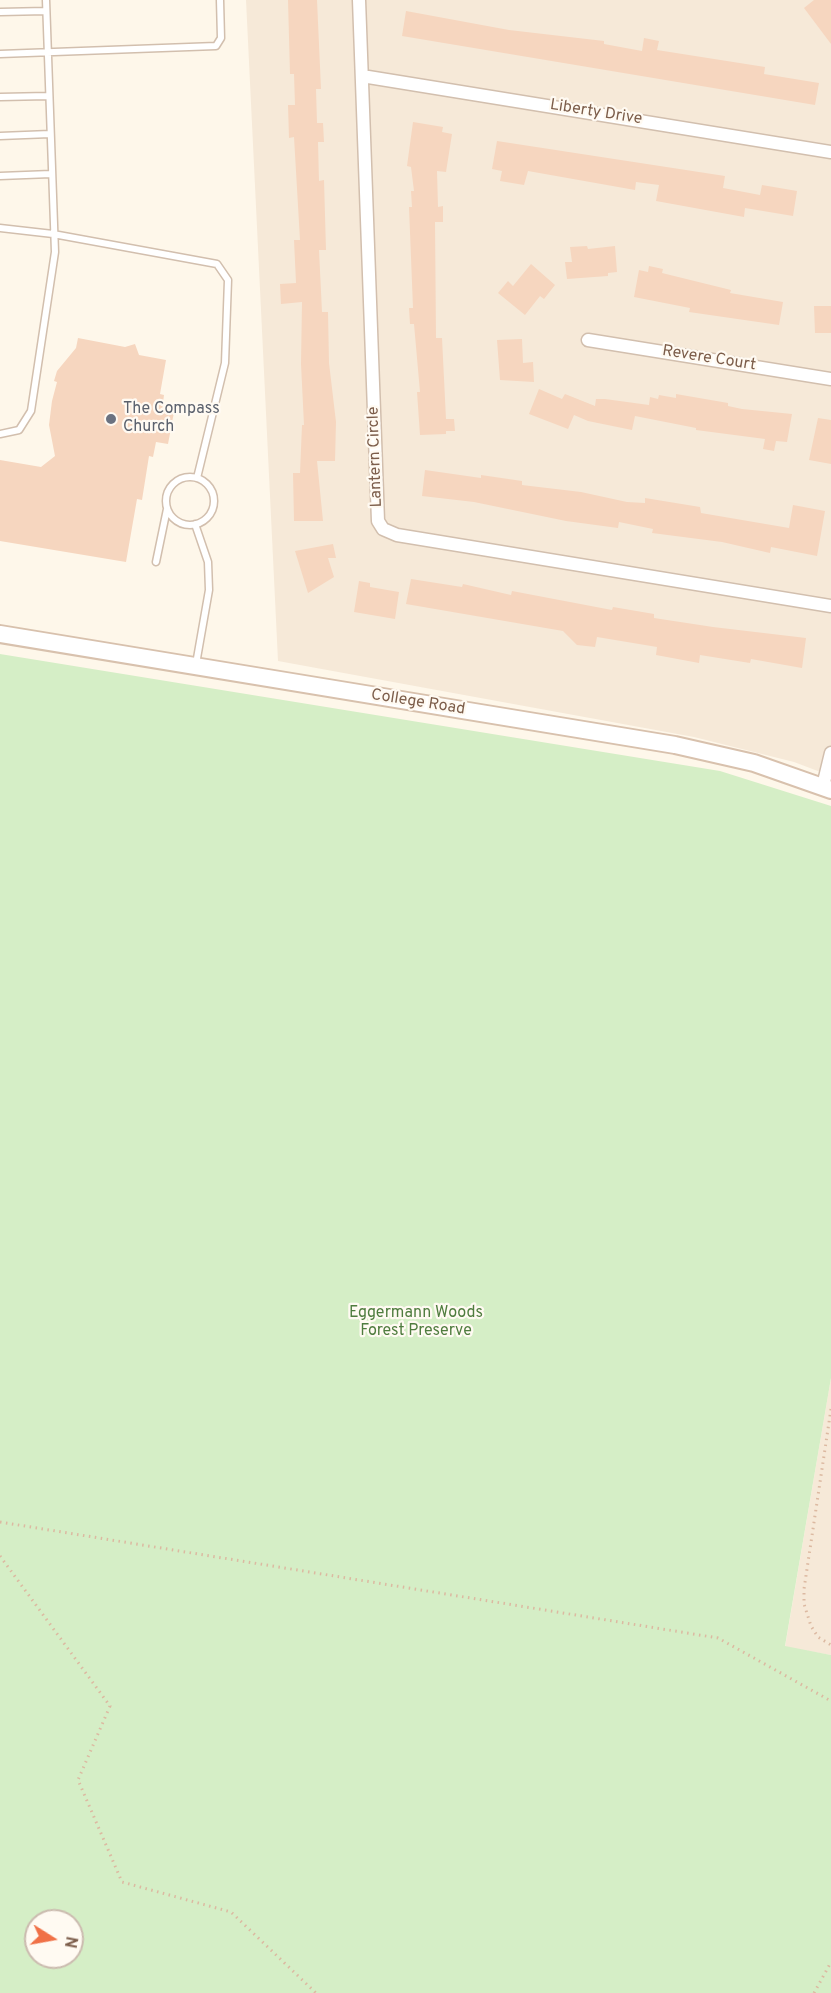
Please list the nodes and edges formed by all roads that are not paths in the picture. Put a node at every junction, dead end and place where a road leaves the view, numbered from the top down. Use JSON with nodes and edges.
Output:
{"nodes":[{"id":1,"x":46,"y":0,"type":"edge"},
{"id":2,"x":220,"y":0,"type":"edge"},
{"id":3,"x":359,"y":0,"type":"edge"},
{"id":4,"x":46,"y":11,"type":"junction"},
{"id":5,"x":0,"y":12,"type":"edge"},
{"id":6,"x":47,"y":53,"type":"junction"},
{"id":7,"x":0,"y":54,"type":"edge"},
{"id":8,"x":362,"y":76,"type":"junction"},
{"id":9,"x":48,"y":96,"type":"junction"},
{"id":10,"x":0,"y":97,"type":"edge"},
{"id":11,"x":50,"y":134,"type":"junction"},
{"id":12,"x":0,"y":136,"type":"edge"},
{"id":13,"x":831,"y":152,"type":"edge"},
{"id":14,"x":51,"y":174,"type":"junction"},
{"id":15,"x":0,"y":176,"type":"edge"},
{"id":16,"x":0,"y":228,"type":"edge"},
{"id":17,"x":53,"y":234,"type":"junction"},
{"id":18,"x":588,"y":340,"type":"dead end"},
{"id":19,"x":831,"y":379,"type":"edge"},
{"id":20,"x":0,"y":434,"type":"edge"},
{"id":21,"x":197,"y":478,"type":"junction"},
{"id":22,"x":167,"y":509,"type":"junction"},
{"id":23,"x":195,"y":524,"type":"junction"},
{"id":24,"x":156,"y":562,"type":"dead end"},
{"id":25,"x":831,"y":606,"type":"edge"},
{"id":26,"x":0,"y":634,"type":"edge"},
{"id":27,"x":196,"y":666,"type":"junction"},
{"id":28,"x":831,"y":753,"type":"edge"},
{"id":29,"x":827,"y":788,"type":"edge"}],
"edges":[{"from":1,"to":4,"type":"lane"},
{"from":2,"to":6,"type":"lane"},
{"from":3,"to":8,"type":"street","name":"Lantern Circle"},
{"from":4,"to":5,"type":"lane"},
{"from":4,"to":6,"type":"lane"},
{"from":6,"to":7,"type":"lane"},
{"from":6,"to":9,"type":"lane"},
{"from":8,"to":13,"type":"street","name":"Liberty Drive"},
{"from":8,"to":25,"type":"street","name":"Lantern Circle"},
{"from":9,"to":10,"type":"lane"},
{"from":9,"to":11,"type":"lane"},
{"from":11,"to":12,"type":"lane"},
{"from":11,"to":14,"type":"lane"},
{"from":14,"to":15,"type":"lane"},
{"from":14,"to":17,"type":"lane"},
{"from":16,"to":17,"type":"lane"},
{"from":17,"to":20,"type":"lane"},
{"from":17,"to":21,"type":"lane"},
{"from":18,"to":19,"type":"street","name":"Revere Court"},
{"from":21,"to":22,"type":"lane"},
{"from":21,"to":23,"type":"lane"},
{"from":22,"to":23,"type":"lane"},
{"from":22,"to":24,"type":"lane"},
{"from":23,"to":27,"type":"lane"},
{"from":26,"to":27,"type":"main road","name":"College Road"},
{"from":27,"to":29,"type":"main road","name":"College Road"},
{"from":28,"to":29,"type":"street"}]}
